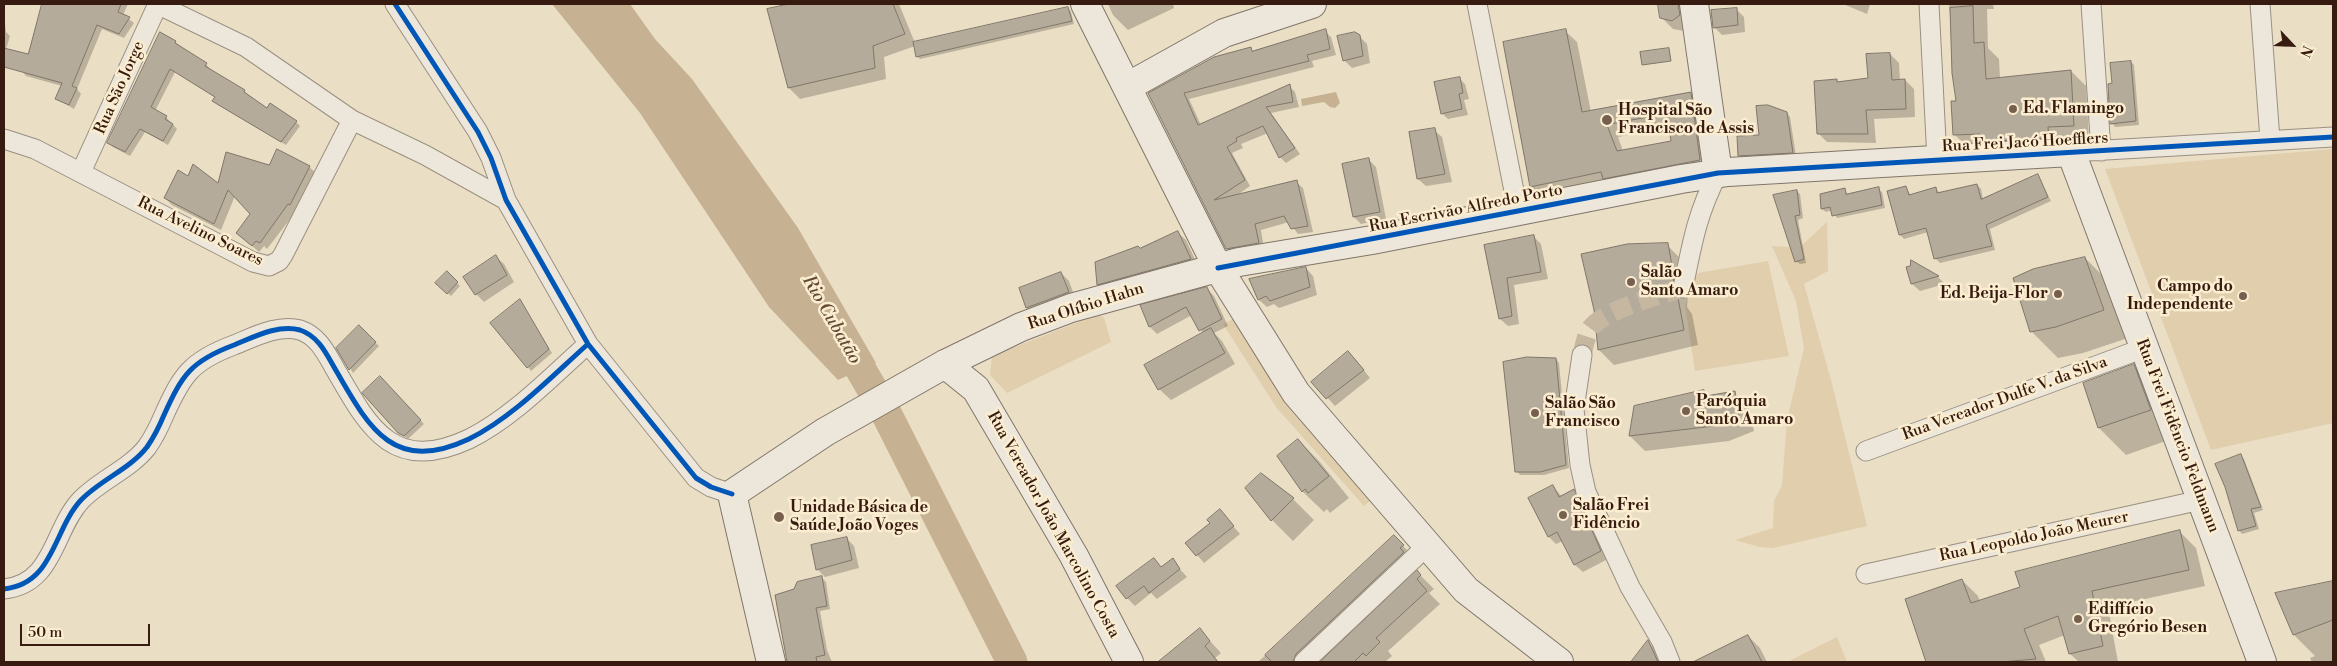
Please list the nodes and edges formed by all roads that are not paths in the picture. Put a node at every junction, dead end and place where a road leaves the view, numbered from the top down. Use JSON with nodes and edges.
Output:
{"nodes":[{"id":1,"x":158,"y":4,"type":"edge"},
{"id":2,"x":395,"y":4,"type":"edge"},
{"id":3,"x":1085,"y":4,"type":"edge"},
{"id":4,"x":1312,"y":4,"type":"edge"},
{"id":5,"x":1477,"y":4,"type":"edge"},
{"id":6,"x":1694,"y":4,"type":"edge"},
{"id":7,"x":1929,"y":4,"type":"edge"},
{"id":8,"x":2091,"y":4,"type":"edge"},
{"id":9,"x":2260,"y":4,"type":"edge"},
{"id":10,"x":1127,"y":87,"type":"junction"},
{"id":11,"x":352,"y":120,"type":"junction"},
{"id":12,"x":2333,"y":137,"type":"edge"},
{"id":13,"x":4,"y":139,"type":"edge"},
{"id":14,"x":2270,"y":140,"type":"junction"},
{"id":15,"x":2101,"y":151,"type":"junction"},
{"id":16,"x":2071,"y":152,"type":"junction"},
{"id":17,"x":1938,"y":160,"type":"junction"},
{"id":18,"x":81,"y":172,"type":"junction"},
{"id":19,"x":1718,"y":173,"type":"junction"},
{"id":20,"x":506,"y":200,"type":"junction"},
{"id":21,"x":1518,"y":211,"type":"junction"},
{"id":22,"x":1218,"y":268,"type":"junction"},
{"id":23,"x":1683,"y":288,"type":"dead end"},
{"id":24,"x":588,"y":344,"type":"junction"},
{"id":25,"x":976,"y":348,"type":"junction"},
{"id":26,"x":2144,"y":348,"type":"junction"},
{"id":27,"x":1582,"y":355,"type":"tunnel mouth"},
{"id":28,"x":939,"y":369,"type":"junction"},
{"id":29,"x":976,"y":389,"type":"junction"},
{"id":30,"x":1866,"y":451,"type":"dead end"},
{"id":31,"x":732,"y":494,"type":"junction"},
{"id":32,"x":2201,"y":500,"type":"junction"},
{"id":33,"x":1428,"y":545,"type":"junction"},
{"id":34,"x":1866,"y":574,"type":"dead end"},
{"id":35,"x":4,"y":589,"type":"edge"},
{"id":36,"x":771,"y":662,"type":"edge"},
{"id":37,"x":1129,"y":662,"type":"edge"},
{"id":38,"x":1304,"y":662,"type":"edge"},
{"id":39,"x":1559,"y":662,"type":"edge"},
{"id":40,"x":1670,"y":662,"type":"edge"},
{"id":41,"x":2262,"y":662,"type":"edge"}],
"edges":[{"from":1,"to":11,"type":"street"},
{"from":1,"to":18,"type":"street","name":"Rua São Jorge"},
{"from":2,"to":20,"type":"street"},
{"from":3,"to":10,"type":"main road"},
{"from":4,"to":10,"type":"main road"},
{"from":5,"to":21,"type":"street"},
{"from":6,"to":19,"type":"main road"},
{"from":7,"to":17,"type":"street"},
{"from":8,"to":15,"type":"street"},
{"from":9,"to":14,"type":"street"},
{"from":10,"to":22,"type":"main road"},
{"from":11,"to":18,"type":"street","name":"Rua Avelino Soares"},
{"from":11,"to":20,"type":"street"},
{"from":12,"to":14,"type":"street","name":"Rua Frei Jacó Hoefflers"},
{"from":13,"to":18,"type":"street","name":"Rua Avelino Soares"},
{"from":14,"to":15,"type":"street","name":"Rua Frei Jacó Hoefflers"},
{"from":15,"to":16,"type":"street","name":"Rua Frei Jacó Hoefflers"},
{"from":16,"to":17,"type":"main road","name":"Rua Frei Jacó Hoefflers"},
{"from":16,"to":26,"type":"main road","name":"Rua Frei Fidêncio Feldmann"},
{"from":17,"to":19,"type":"main road","name":"Rua Frei Jacó Hoefflers"},
{"from":19,"to":21,"type":"main road","name":"Rua Escrivão Alfredo Porto"},
{"from":19,"to":23,"type":"street"},
{"from":20,"to":24,"type":"street"},
{"from":21,"to":22,"type":"main road","name":"Rua Escrivão Alfredo Porto"},
{"from":22,"to":25,"type":"main road","name":"Rua Olíbio Hahn"},
{"from":22,"to":33,"type":"main road"},
{"from":24,"to":31,"type":"street"},
{"from":24,"to":35,"type":"street"},
{"from":25,"to":28,"type":"main road","name":"Rua Olíbio Hahn"},
{"from":25,"to":29,"type":"main road","name":"Rua Vereador João Marcolino Costa"},
{"from":26,"to":30,"type":"street","name":"Rua Vereador Dulfe V. da Silva"},
{"from":26,"to":32,"type":"main road","name":"Rua Frei Fidêncio Feldmann"},
{"from":27,"to":40,"type":"street"},
{"from":28,"to":29,"type":"main road","name":"Rua Vereador João Marcolino Costa"},
{"from":28,"to":31,"type":"main road","name":"Rua Olíbio Hahn"},
{"from":29,"to":37,"type":"main road","name":"Rua Vereador João Marcolino Costa"},
{"from":31,"to":36,"type":"main road"},
{"from":32,"to":34,"type":"street","name":"Rua Leopoldo João Meurer"},
{"from":32,"to":41,"type":"main road","name":"Rua Frei Fidêncio Feldmann"},
{"from":33,"to":38,"type":"street"},
{"from":33,"to":39,"type":"main road"}]}
